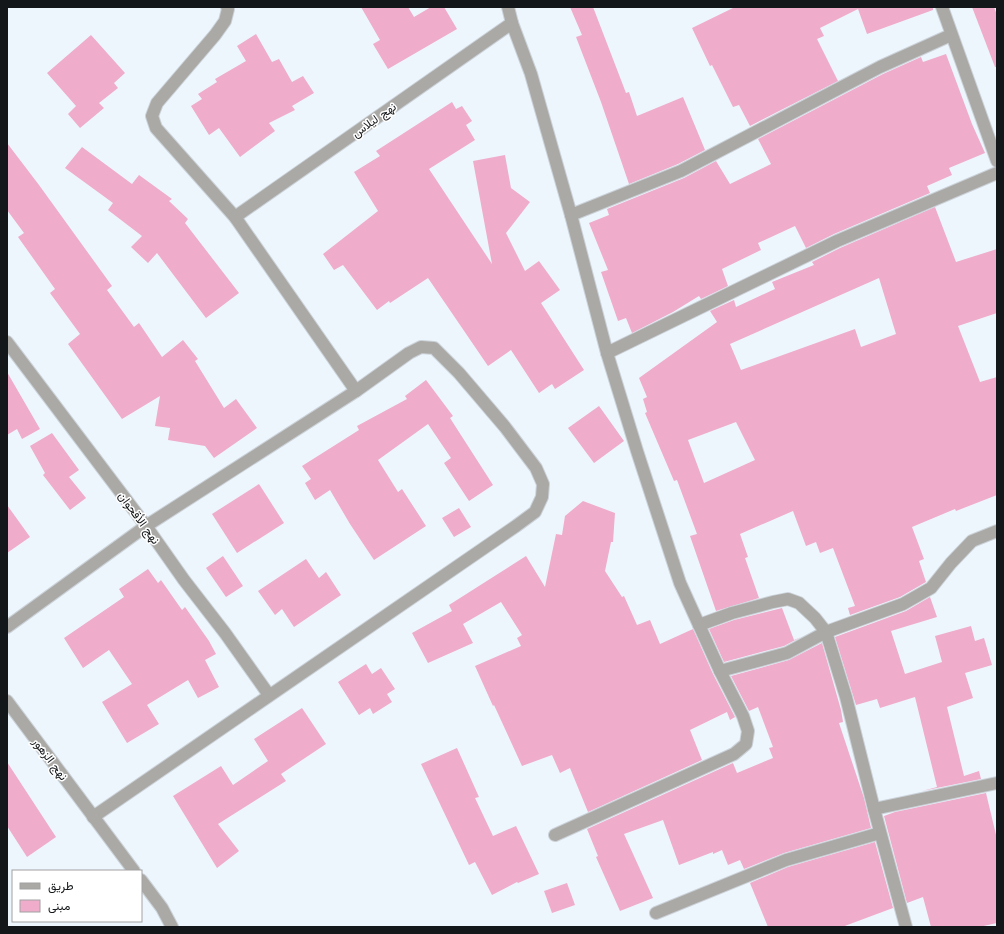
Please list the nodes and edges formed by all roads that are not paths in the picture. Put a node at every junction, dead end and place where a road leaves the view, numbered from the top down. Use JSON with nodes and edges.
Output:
{"nodes":[{"id":1,"x":227,"y":7,"type":"edge"},
{"id":2,"x":508,"y":7,"type":"edge"},
{"id":3,"x":942,"y":7,"type":"edge"},
{"id":4,"x":512,"y":23,"type":"junction"},
{"id":5,"x":951,"y":35,"type":"junction"},
{"id":6,"x":997,"y":161,"type":"edge"},
{"id":7,"x":997,"y":173,"type":"edge"},
{"id":8,"x":571,"y":215,"type":"junction"},
{"id":9,"x":235,"y":217,"type":"junction"},
{"id":10,"x":7,"y":342,"type":"edge"},
{"id":11,"x":607,"y":353,"type":"junction"},
{"id":12,"x":356,"y":391,"type":"junction"},
{"id":13,"x":146,"y":526,"type":"junction"},
{"id":14,"x":997,"y":531,"type":"edge"},
{"id":15,"x":699,"y":625,"type":"junction"},
{"id":16,"x":7,"y":627,"type":"edge"},
{"id":17,"x":826,"y":632,"type":"junction"},
{"id":18,"x":720,"y":671,"type":"junction"},
{"id":19,"x":269,"y":695,"type":"junction"},
{"id":20,"x":7,"y":700,"type":"edge"},
{"id":21,"x":997,"y":783,"type":"edge"},
{"id":22,"x":874,"y":809,"type":"junction"},
{"id":23,"x":93,"y":817,"type":"junction"},
{"id":24,"x":880,"y":833,"type":"junction"},
{"id":25,"x":555,"y":835,"type":"dead end"},
{"id":26,"x":133,"y":870,"type":"edge"},
{"id":27,"x":142,"y":881,"type":"edge"},
{"id":28,"x":656,"y":913,"type":"dead end"},
{"id":29,"x":172,"y":927,"type":"edge"},
{"id":30,"x":906,"y":927,"type":"edge"}],
"edges":[{"from":1,"to":9,"type":"street"},
{"from":2,"to":4,"type":"street"},
{"from":3,"to":5,"type":"street"},
{"from":4,"to":8,"type":"street"},
{"from":4,"to":9,"type":"street","name":"نهج ليلاس"},
{"from":5,"to":6,"type":"street"},
{"from":5,"to":8,"type":"street"},
{"from":7,"to":11,"type":"street"},
{"from":8,"to":11,"type":"street"},
{"from":9,"to":12,"type":"street"},
{"from":10,"to":13,"type":"street","name":"نهج الأقحوان"},
{"from":11,"to":15,"type":"street"},
{"from":12,"to":13,"type":"street"},
{"from":12,"to":19,"type":"street"},
{"from":13,"to":16,"type":"street"},
{"from":13,"to":19,"type":"street","name":"نهج الأقحوان"},
{"from":14,"to":17,"type":"street"},
{"from":15,"to":17,"type":"street"},
{"from":15,"to":18,"type":"street"},
{"from":17,"to":18,"type":"street"},
{"from":17,"to":22,"type":"street"},
{"from":18,"to":25,"type":"street"},
{"from":19,"to":23,"type":"street"},
{"from":20,"to":23,"type":"street","name":"نهج الزهور"},
{"from":21,"to":22,"type":"street"},
{"from":22,"to":24,"type":"street"},
{"from":23,"to":26,"type":"street","name":"نهج الزهور"},
{"from":24,"to":28,"type":"street"},
{"from":24,"to":30,"type":"street"},
{"from":27,"to":29,"type":"street"}]}
